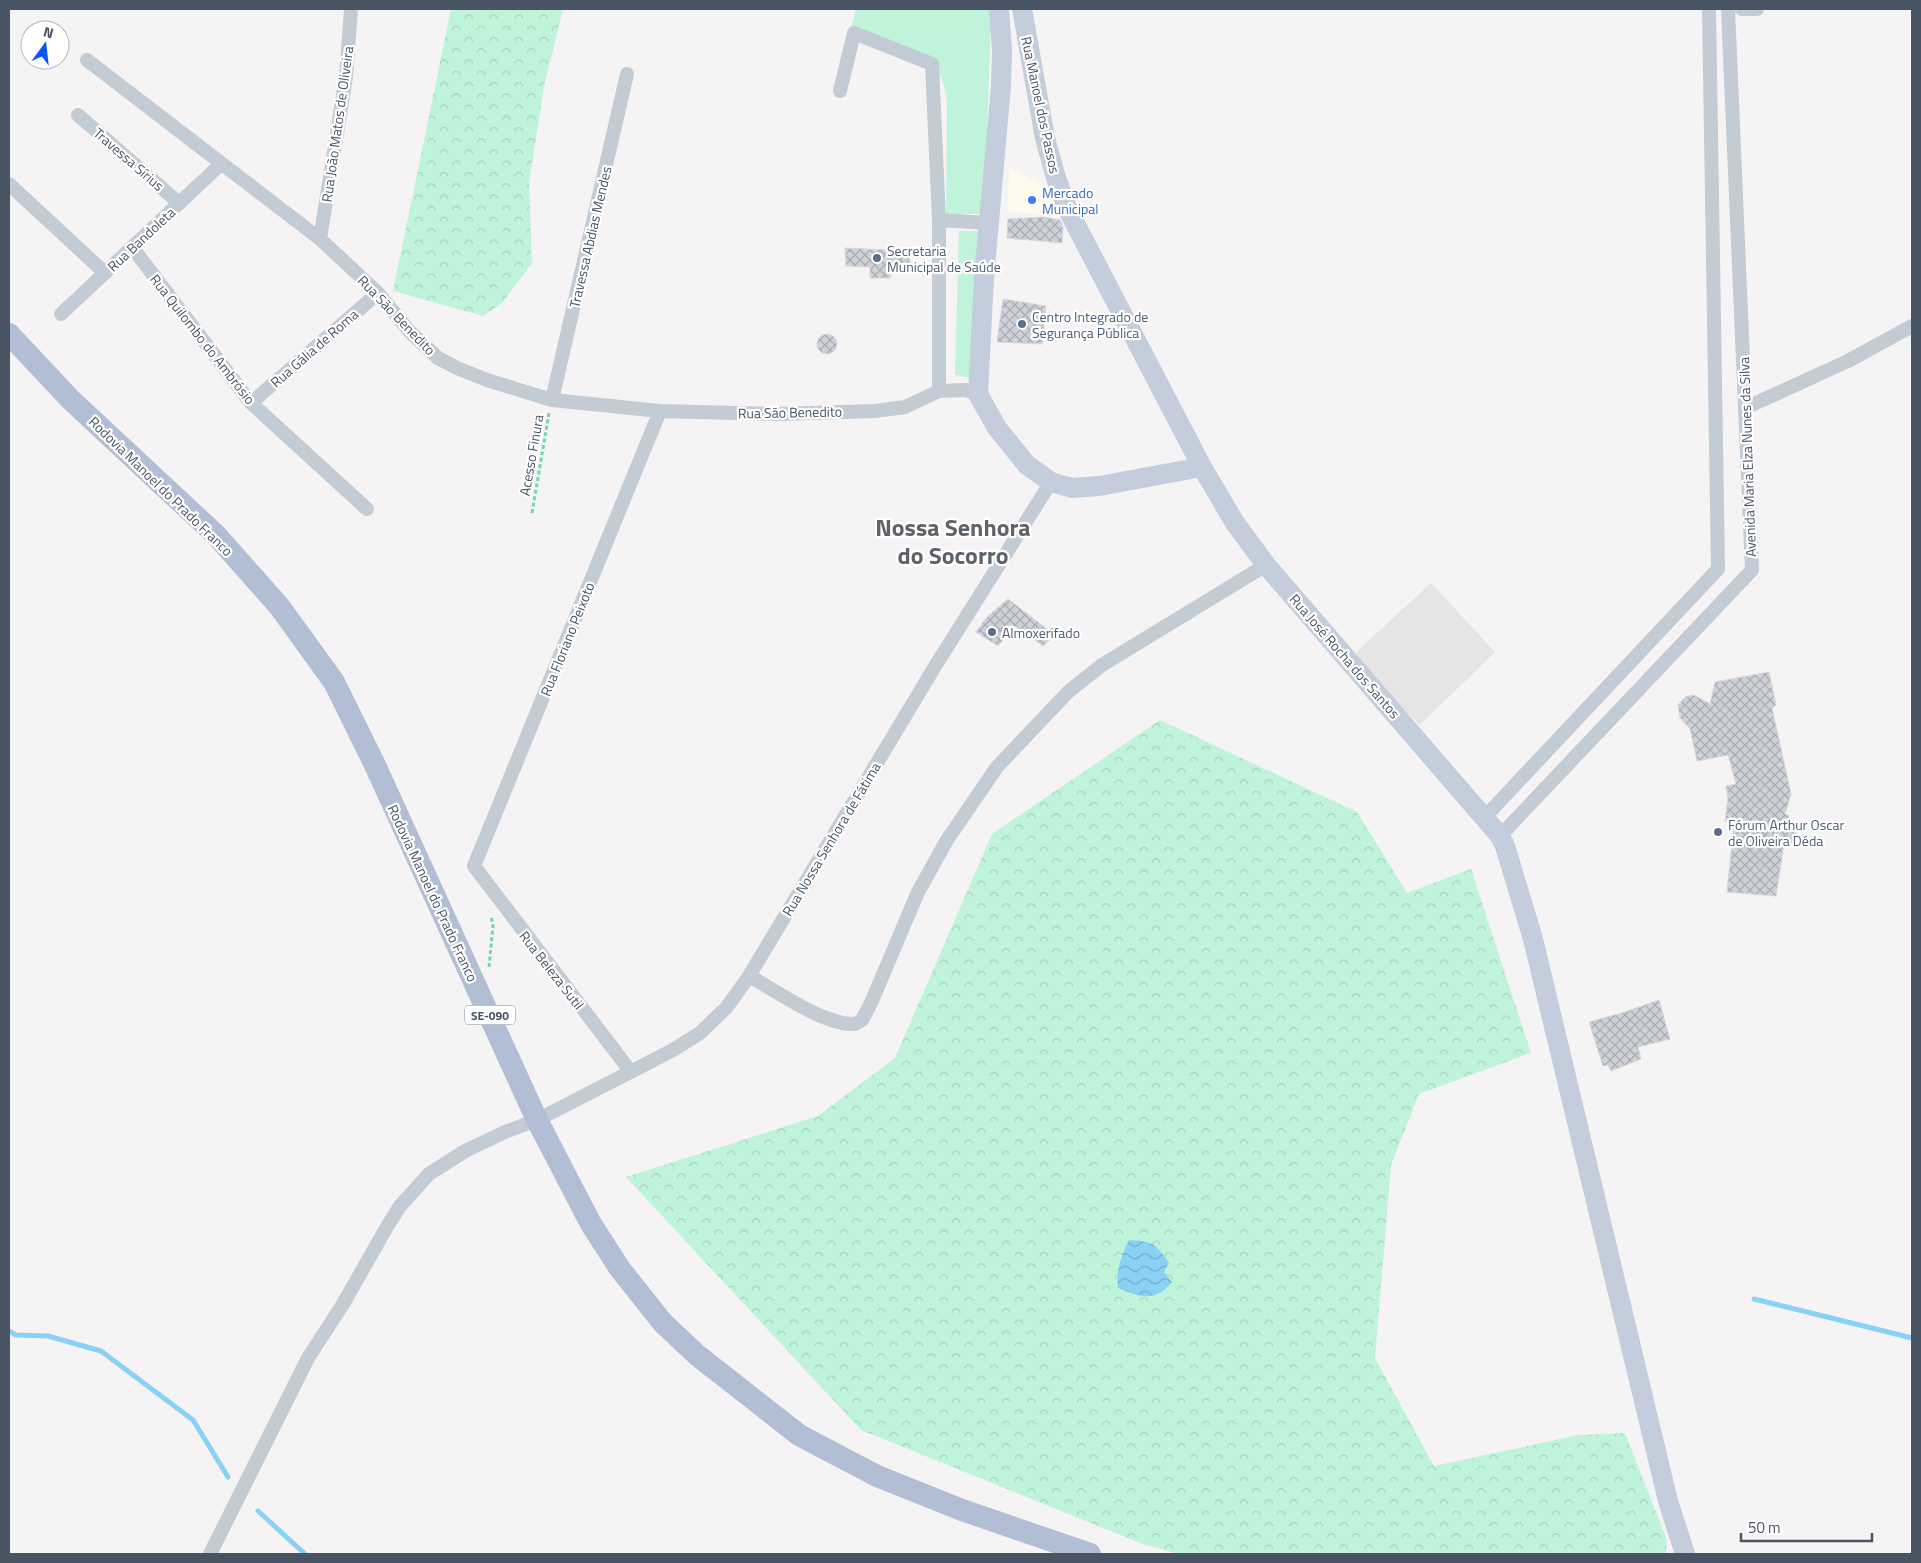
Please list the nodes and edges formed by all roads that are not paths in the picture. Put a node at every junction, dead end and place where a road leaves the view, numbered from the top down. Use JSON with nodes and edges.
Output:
{"nodes":[{"id":1,"x":351,"y":9,"type":"edge"},
{"id":2,"x":999,"y":9,"type":"edge"},
{"id":3,"x":1022,"y":9,"type":"edge"},
{"id":4,"x":1709,"y":9,"type":"edge"},
{"id":5,"x":1728,"y":9,"type":"edge"},
{"id":6,"x":1742,"y":9,"type":"edge"},
{"id":7,"x":1757,"y":9,"type":"edge"},
{"id":8,"x":87,"y":60,"type":"dead end"},
{"id":9,"x":627,"y":74,"type":"dead end"},
{"id":10,"x":840,"y":92,"type":"dead end"},
{"id":11,"x":78,"y":115,"type":"dead end"},
{"id":12,"x":221,"y":164,"type":"junction"},
{"id":13,"x":9,"y":184,"type":"edge"},
{"id":14,"x":179,"y":203,"type":"junction"},
{"id":15,"x":939,"y":220,"type":"junction"},
{"id":16,"x":989,"y":223,"type":"junction"},
{"id":17,"x":320,"y":240,"type":"junction"},
{"id":18,"x":132,"y":247,"type":"junction"},
{"id":19,"x":105,"y":273,"type":"junction"},
{"id":20,"x":378,"y":293,"type":"junction"},
{"id":21,"x":60,"y":314,"type":"dead end"},
{"id":22,"x":1912,"y":326,"type":"edge"},
{"id":23,"x":9,"y":334,"type":"edge"},
{"id":24,"x":939,"y":391,"type":"junction"},
{"id":25,"x":978,"y":394,"type":"junction"},
{"id":26,"x":552,"y":400,"type":"junction"},
{"id":27,"x":251,"y":403,"type":"junction"},
{"id":28,"x":1745,"y":408,"type":"junction"},
{"id":29,"x":660,"y":411,"type":"junction"},
{"id":30,"x":1202,"y":467,"type":"junction"},
{"id":31,"x":1051,"y":482,"type":"junction"},
{"id":32,"x":367,"y":509,"type":"dead end"},
{"id":33,"x":1266,"y":565,"type":"junction"},
{"id":34,"x":1484,"y":818,"type":"junction"},
{"id":35,"x":1500,"y":836,"type":"junction"},
{"id":36,"x":474,"y":866,"type":"joint"},
{"id":37,"x":749,"y":976,"type":"junction"},
{"id":38,"x":631,"y":1072,"type":"junction"},
{"id":39,"x":537,"y":1120,"type":"junction"},
{"id":40,"x":210,"y":1554,"type":"edge"},
{"id":41,"x":1090,"y":1554,"type":"edge"},
{"id":42,"x":1685,"y":1554,"type":"edge"}],
"edges":[{"from":1,"to":17,"type":"street","name":"Rua João Matos de Oliveira"},
{"from":2,"to":16,"type":"street"},
{"from":3,"to":30,"type":"street","name":"Rua Manoel dos Passos"},
{"from":4,"to":34,"type":"street","name":"Avenida Maria Elza Nunes da Silva"},
{"from":5,"to":28,"type":"street","name":"Avenida Maria Elza Nunes da Silva"},
{"from":6,"to":7,"type":"street"},
{"from":8,"to":12,"type":"street","name":"Rua São Benedito"},
{"from":9,"to":26,"type":"street","name":"Travessa Abdias Mendes"},
{"from":10,"to":15,"type":"street"},
{"from":11,"to":14,"type":"street","name":"Travessa Sírius"},
{"from":12,"to":14,"type":"street","name":"Rua Bandoleta"},
{"from":12,"to":17,"type":"street","name":"Rua São Benedito"},
{"from":13,"to":19,"type":"street"},
{"from":14,"to":18,"type":"street","name":"Rua Bandoleta"},
{"from":15,"to":16,"type":"street"},
{"from":15,"to":24,"type":"street"},
{"from":16,"to":25,"type":"street"},
{"from":17,"to":20,"type":"street","name":"Rua São Benedito"},
{"from":18,"to":19,"type":"street","name":"Rua Bandoleta"},
{"from":18,"to":27,"type":"street","name":"Rua Quilombo do Ambrósio"},
{"from":19,"to":21,"type":"street","name":"Rua Bandoleta"},
{"from":20,"to":26,"type":"street","name":"Rua São Benedito"},
{"from":20,"to":27,"type":"street","name":"Rua Gália de Roma"},
{"from":22,"to":28,"type":"street"},
{"from":23,"to":39,"type":"main road","name":"Rodovia Manoel do Prado Franco","number":"SE-090"},
{"from":24,"to":25,"type":"street","name":"Rua São Benedito"},
{"from":24,"to":29,"type":"street","name":"Rua São Benedito"},
{"from":25,"to":31,"type":"street"},
{"from":26,"to":29,"type":"street","name":"Rua São Benedito"},
{"from":27,"to":32,"type":"street","name":"Rua Quilombo do Ambrósio"},
{"from":28,"to":35,"type":"street","name":"Avenida Maria Elza Nunes da Silva"},
{"from":29,"to":36,"type":"street","name":"Rua Floriano Peixoto"},
{"from":30,"to":31,"type":"street"},
{"from":30,"to":33,"type":"street","name":"Rua José Rocha dos Santos"},
{"from":31,"to":37,"type":"street","name":"Rua Nossa Senhora de Fátima"},
{"from":33,"to":34,"type":"street","name":"Rua José Rocha dos Santos"},
{"from":33,"to":37,"type":"street"},
{"from":34,"to":35,"type":"street","name":"Rua José Rocha dos Santos"},
{"from":35,"to":42,"type":"street"},
{"from":36,"to":38,"type":"street","name":"Rua Beleza Sutil"},
{"from":37,"to":38,"type":"street","name":"Rua Nossa Senhora de Fátima"},
{"from":38,"to":39,"type":"street","name":"Rua Nossa Senhora de Fátima"},
{"from":39,"to":40,"type":"street","name":"Rua Nossa Senhora de Fátima"},
{"from":39,"to":41,"type":"main road","name":"Rodovia Manoel do Prado Franco","number":"SE-090"}]}
